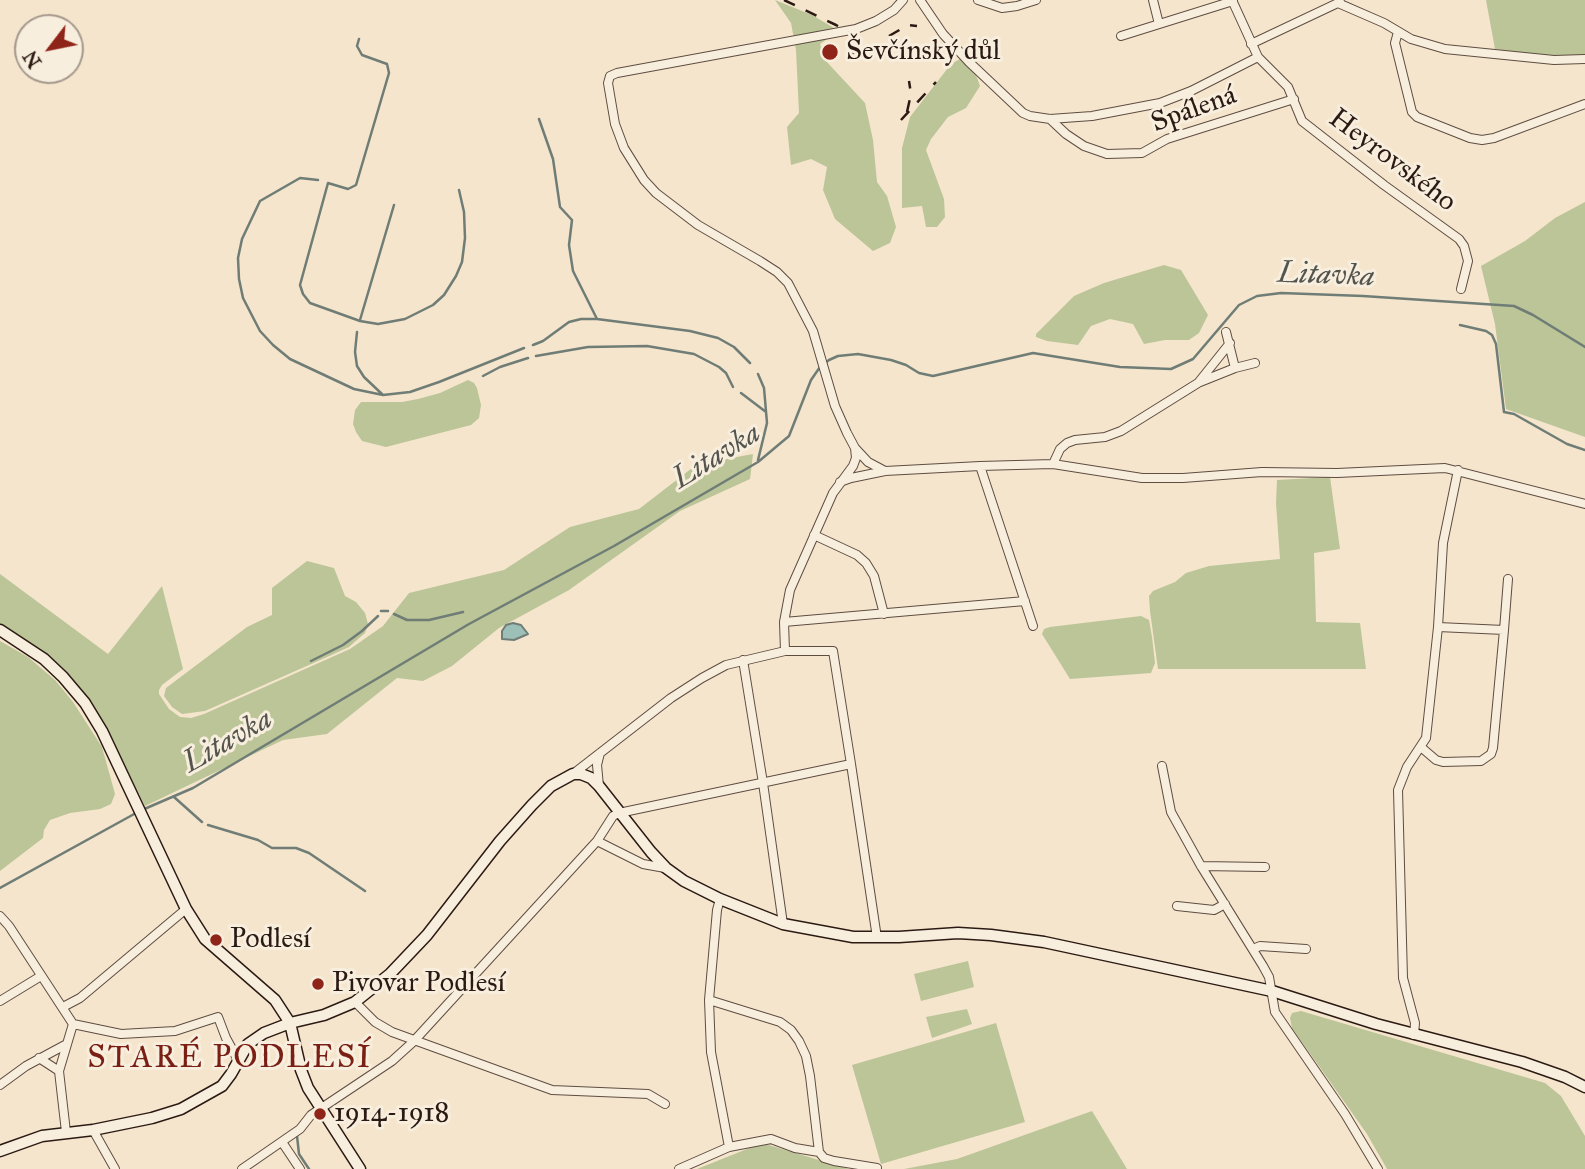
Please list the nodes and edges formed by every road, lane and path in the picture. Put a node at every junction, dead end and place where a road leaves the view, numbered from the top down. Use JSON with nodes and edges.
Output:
{"nodes":[{"id":1,"x":903,"y":0,"type":"edge"},
{"id":2,"x":920,"y":0,"type":"edge"},
{"id":3,"x":978,"y":0,"type":"edge"},
{"id":4,"x":1036,"y":0,"type":"edge"},
{"id":5,"x":1153,"y":0,"type":"edge"},
{"id":6,"x":1232,"y":1,"type":"edge"},
{"id":7,"x":1340,"y":2,"type":"edge"},
{"id":8,"x":1159,"y":24,"type":"junction"},
{"id":9,"x":1398,"y":32,"type":"junction"},
{"id":10,"x":1121,"y":36,"type":"dead end"},
{"id":11,"x":1251,"y":44,"type":"junction"},
{"id":12,"x":1258,"y":57,"type":"junction"},
{"id":13,"x":1585,"y":59,"type":"edge"},
{"id":14,"x":1294,"y":99,"type":"junction"},
{"id":15,"x":1585,"y":104,"type":"edge"},
{"id":16,"x":1050,"y":119,"type":"junction"},
{"id":17,"x":1461,"y":289,"type":"dead end"},
{"id":18,"x":1226,"y":332,"type":"dead end"},
{"id":19,"x":1230,"y":343,"type":"junction"},
{"id":20,"x":1255,"y":363,"type":"dead end"},
{"id":21,"x":1235,"y":368,"type":"junction"},
{"id":22,"x":1198,"y":383,"type":"junction"},
{"id":23,"x":855,"y":448,"type":"junction"},
{"id":24,"x":1053,"y":464,"type":"junction"},
{"id":25,"x":980,"y":466,"type":"junction"},
{"id":26,"x":1458,"y":470,"type":"junction"},
{"id":27,"x":885,"y":471,"type":"junction"},
{"id":28,"x":840,"y":482,"type":"junction"},
{"id":29,"x":1585,"y":505,"type":"edge"},
{"id":30,"x":814,"y":536,"type":"junction"},
{"id":31,"x":1508,"y":579,"type":"dead end"},
{"id":32,"x":1025,"y":601,"type":"junction"},
{"id":33,"x":884,"y":614,"type":"junction"},
{"id":34,"x":785,"y":622,"type":"junction"},
{"id":35,"x":1033,"y":626,"type":"dead end"},
{"id":36,"x":1438,"y":627,"type":"junction"},
{"id":37,"x":1504,"y":629,"type":"junction"},
{"id":38,"x":0,"y":630,"type":"edge"},
{"id":39,"x":785,"y":651,"type":"junction"},
{"id":40,"x":743,"y":660,"type":"junction"},
{"id":41,"x":1422,"y":747,"type":"junction"},
{"id":42,"x":600,"y":753,"type":"junction"},
{"id":43,"x":851,"y":764,"type":"junction"},
{"id":44,"x":1162,"y":766,"type":"dead end"},
{"id":45,"x":573,"y":774,"type":"junction"},
{"id":46,"x":764,"y":783,"type":"junction"},
{"id":47,"x":599,"y":786,"type":"junction"},
{"id":48,"x":619,"y":813,"type":"junction"},
{"id":49,"x":597,"y":841,"type":"junction"},
{"id":50,"x":1201,"y":866,"type":"junction"},
{"id":51,"x":1265,"y":867,"type":"dead end"},
{"id":52,"x":666,"y":868,"type":"junction"},
{"id":53,"x":720,"y":900,"type":"junction"},
{"id":54,"x":1225,"y":904,"type":"junction"},
{"id":55,"x":1177,"y":906,"type":"dead end"},
{"id":56,"x":186,"y":909,"type":"junction"},
{"id":57,"x":0,"y":916,"type":"edge"},
{"id":58,"x":783,"y":924,"type":"junction"},
{"id":59,"x":877,"y":938,"type":"junction"},
{"id":60,"x":1253,"y":949,"type":"junction"},
{"id":61,"x":1306,"y":949,"type":"dead end"},
{"id":62,"x":41,"y":976,"type":"junction"},
{"id":63,"x":1272,"y":991,"type":"junction"},
{"id":64,"x":709,"y":1000,"type":"junction"},
{"id":65,"x":0,"y":1002,"type":"edge"},
{"id":66,"x":355,"y":1002,"type":"junction"},
{"id":67,"x":63,"y":1007,"type":"junction"},
{"id":68,"x":290,"y":1023,"type":"junction"},
{"id":69,"x":73,"y":1024,"type":"junction"},
{"id":70,"x":1414,"y":1035,"type":"junction"},
{"id":71,"x":413,"y":1042,"type":"junction"},
{"id":72,"x":65,"y":1045,"type":"junction"},
{"id":73,"x":39,"y":1058,"type":"junction"},
{"id":74,"x":239,"y":1060,"type":"junction"},
{"id":75,"x":59,"y":1071,"type":"junction"},
{"id":76,"x":0,"y":1085,"type":"edge"},
{"id":77,"x":1585,"y":1087,"type":"edge"},
{"id":78,"x":665,"y":1104,"type":"dead end"},
{"id":79,"x":321,"y":1109,"type":"junction"},
{"id":80,"x":93,"y":1130,"type":"junction"},
{"id":81,"x":66,"y":1132,"type":"junction"},
{"id":82,"x":282,"y":1142,"type":"junction"},
{"id":83,"x":729,"y":1147,"type":"junction"},
{"id":84,"x":0,"y":1151,"type":"edge"},
{"id":85,"x":819,"y":1152,"type":"junction"},
{"id":86,"x":877,"y":1168,"type":"edge"},
{"id":87,"x":116,"y":1169,"type":"edge"},
{"id":88,"x":242,"y":1169,"type":"edge"},
{"id":89,"x":300,"y":1169,"type":"edge"},
{"id":90,"x":360,"y":1169,"type":"edge"},
{"id":91,"x":679,"y":1169,"type":"edge"},
{"id":92,"x":1378,"y":1169,"type":"edge"}],
"edges":[{"from":1,"to":23,"type":"street"},
{"from":2,"to":16,"type":"street"},
{"from":3,"to":4,"type":"street"},
{"from":5,"to":8,"type":"street"},
{"from":6,"to":8,"type":"street"},
{"from":6,"to":11,"type":"street","name":"Heyrovského"},
{"from":7,"to":9,"type":"street"},
{"from":7,"to":11,"type":"street"},
{"from":8,"to":10,"type":"street"},
{"from":9,"to":13,"type":"street"},
{"from":9,"to":15,"type":"street"},
{"from":11,"to":12,"type":"street","name":"Heyrovského"},
{"from":12,"to":14,"type":"street","name":"Heyrovského"},
{"from":12,"to":16,"type":"street"},
{"from":14,"to":16,"type":"street","name":"Spálená"},
{"from":14,"to":17,"type":"street","name":"Heyrovského"},
{"from":18,"to":19,"type":"street"},
{"from":19,"to":21,"type":"street"},
{"from":19,"to":22,"type":"street"},
{"from":20,"to":21,"type":"street"},
{"from":21,"to":22,"type":"street"},
{"from":22,"to":24,"type":"street"},
{"from":23,"to":27,"type":"street"},
{"from":23,"to":28,"type":"street"},
{"from":24,"to":25,"type":"street"},
{"from":24,"to":26,"type":"street"},
{"from":25,"to":27,"type":"street"},
{"from":25,"to":32,"type":"street"},
{"from":26,"to":29,"type":"street"},
{"from":26,"to":36,"type":"street"},
{"from":27,"to":28,"type":"street"},
{"from":28,"to":30,"type":"street"},
{"from":30,"to":33,"type":"street"},
{"from":30,"to":34,"type":"street"},
{"from":31,"to":37,"type":"street"},
{"from":32,"to":33,"type":"street"},
{"from":32,"to":35,"type":"street"},
{"from":33,"to":34,"type":"street"},
{"from":34,"to":39,"type":"street"},
{"from":36,"to":37,"type":"street"},
{"from":36,"to":41,"type":"street"},
{"from":37,"to":41,"type":"street"},
{"from":38,"to":56,"type":"street"},
{"from":39,"to":40,"type":"street"},
{"from":39,"to":43,"type":"street"},
{"from":40,"to":42,"type":"street"},
{"from":40,"to":46,"type":"street"},
{"from":41,"to":70,"type":"street"},
{"from":42,"to":45,"type":"street"},
{"from":42,"to":47,"type":"street"},
{"from":43,"to":46,"type":"street"},
{"from":43,"to":59,"type":"street"},
{"from":44,"to":50,"type":"street"},
{"from":45,"to":47,"type":"street"},
{"from":45,"to":66,"type":"street"},
{"from":46,"to":48,"type":"street"},
{"from":46,"to":58,"type":"street"},
{"from":47,"to":48,"type":"street"},
{"from":48,"to":49,"type":"street"},
{"from":48,"to":52,"type":"street"},
{"from":49,"to":52,"type":"street"},
{"from":49,"to":71,"type":"street"},
{"from":50,"to":51,"type":"street"},
{"from":50,"to":54,"type":"street"},
{"from":52,"to":53,"type":"street"},
{"from":53,"to":58,"type":"street"},
{"from":53,"to":64,"type":"street"},
{"from":54,"to":55,"type":"street"},
{"from":54,"to":60,"type":"street"},
{"from":56,"to":67,"type":"street"},
{"from":56,"to":68,"type":"street"},
{"from":57,"to":62,"type":"street"},
{"from":58,"to":59,"type":"street"},
{"from":59,"to":63,"type":"street"},
{"from":60,"to":61,"type":"street"},
{"from":60,"to":63,"type":"street"},
{"from":62,"to":65,"type":"street"},
{"from":62,"to":67,"type":"street"},
{"from":63,"to":70,"type":"street"},
{"from":63,"to":92,"type":"street"},
{"from":64,"to":83,"type":"street"},
{"from":64,"to":85,"type":"street"},
{"from":66,"to":68,"type":"street"},
{"from":66,"to":71,"type":"street"},
{"from":67,"to":69,"type":"street"},
{"from":68,"to":74,"type":"street"},
{"from":68,"to":79,"type":"street"},
{"from":69,"to":72,"type":"street"},
{"from":69,"to":74,"type":"street"},
{"from":70,"to":77,"type":"street"},
{"from":71,"to":78,"type":"street"},
{"from":71,"to":79,"type":"street"},
{"from":72,"to":73,"type":"street"},
{"from":72,"to":75,"type":"street"},
{"from":73,"to":75,"type":"street"},
{"from":73,"to":76,"type":"street"},
{"from":74,"to":80,"type":"street"},
{"from":75,"to":81,"type":"street"},
{"from":79,"to":82,"type":"street"},
{"from":79,"to":90,"type":"street"},
{"from":80,"to":81,"type":"street"},
{"from":80,"to":87,"type":"street"},
{"from":81,"to":84,"type":"street"},
{"from":82,"to":88,"type":"street"},
{"from":82,"to":89,"type":"street"},
{"from":83,"to":85,"type":"street"},
{"from":83,"to":91,"type":"street"},
{"from":85,"to":86,"type":"street"}]}
